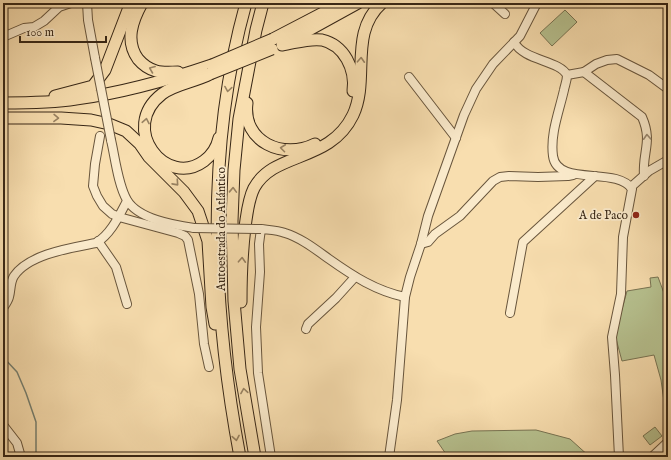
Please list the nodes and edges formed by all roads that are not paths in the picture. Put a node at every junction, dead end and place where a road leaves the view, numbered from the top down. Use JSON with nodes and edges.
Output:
{"nodes":[{"id":1,"x":71,"y":3,"type":"edge"},
{"id":2,"x":87,"y":3,"type":"edge"},
{"id":3,"x":133,"y":3,"type":"edge"},
{"id":4,"x":142,"y":3,"type":"edge"},
{"id":5,"x":239,"y":3,"type":"edge"},
{"id":6,"x":246,"y":3,"type":"edge"},
{"id":7,"x":263,"y":3,"type":"edge"},
{"id":8,"x":266,"y":3,"type":"edge"},
{"id":9,"x":328,"y":3,"type":"edge"},
{"id":10,"x":342,"y":3,"type":"edge"},
{"id":11,"x":358,"y":3,"type":"edge"},
{"id":12,"x":382,"y":3,"type":"edge"},
{"id":13,"x":493,"y":3,"type":"edge"},
{"id":14,"x":537,"y":3,"type":"edge"},
{"id":15,"x":505,"y":14,"type":"dead end"},
{"id":16,"x":256,"y":30,"type":"junction"},
{"id":17,"x":3,"y":37,"type":"edge"},
{"id":18,"x":278,"y":42,"type":"junction"},
{"id":19,"x":514,"y":42,"type":"junction"},
{"id":20,"x":236,"y":45,"type":"junction"},
{"id":21,"x":190,"y":72,"type":"junction"},
{"id":22,"x":209,"y":72,"type":"junction"},
{"id":23,"x":584,"y":72,"type":"junction"},
{"id":24,"x":567,"y":76,"type":"junction"},
{"id":25,"x":409,"y":77,"type":"dead end"},
{"id":26,"x":668,"y":88,"type":"edge"},
{"id":27,"x":3,"y":103,"type":"edge"},
{"id":28,"x":29,"y":103,"type":"junction"},
{"id":29,"x":225,"y":106,"type":"junction"},
{"id":30,"x":3,"y":112,"type":"edge"},
{"id":31,"x":3,"y":118,"type":"edge"},
{"id":32,"x":100,"y":136,"type":"dead end"},
{"id":33,"x":456,"y":138,"type":"junction"},
{"id":34,"x":668,"y":160,"type":"edge"},
{"id":35,"x":575,"y":174,"type":"junction"},
{"id":36,"x":596,"y":176,"type":"junction"},
{"id":37,"x":644,"y":176,"type":"junction"},
{"id":38,"x":631,"y":187,"type":"junction"},
{"id":39,"x":127,"y":201,"type":"junction"},
{"id":40,"x":119,"y":217,"type":"junction"},
{"id":41,"x":260,"y":229,"type":"junction"},
{"id":42,"x":98,"y":241,"type":"junction"},
{"id":43,"x":421,"y":244,"type":"junction"},
{"id":44,"x":355,"y":277,"type":"junction"},
{"id":45,"x":405,"y":297,"type":"junction"},
{"id":46,"x":127,"y":304,"type":"dead end"},
{"id":47,"x":3,"y":308,"type":"edge"},
{"id":48,"x":510,"y":313,"type":"dead end"},
{"id":49,"x":306,"y":329,"type":"dead end"},
{"id":50,"x":209,"y":367,"type":"dead end"},
{"id":51,"x":240,"y":369,"type":"junction"},
{"id":52,"x":231,"y":411,"type":"junction"},
{"id":53,"x":3,"y":425,"type":"edge"},
{"id":54,"x":668,"y":442,"type":"edge"},
{"id":55,"x":21,"y":457,"type":"edge"},
{"id":56,"x":240,"y":457,"type":"edge"},
{"id":57,"x":255,"y":457,"type":"edge"},
{"id":58,"x":271,"y":457,"type":"edge"},
{"id":59,"x":389,"y":457,"type":"edge"},
{"id":60,"x":619,"y":457,"type":"edge"},
{"id":61,"x":652,"y":457,"type":"edge"}],
"edges":[{"from":1,"to":17,"type":"street"},
{"from":2,"to":39,"type":"street","bridge":true},
{"from":3,"to":28,"type":"highway"},
{"from":21,"to":4,"type":"highway","one_way":true},
{"from":5,"to":20,"type":"highway"},
{"from":6,"to":20,"type":"highway","name":"Autoestrada do Atlántico"},
{"from":7,"to":16,"type":"highway","name":"Autoestrada do Atlántico"},
{"from":8,"to":16,"type":"highway"},
{"from":9,"to":18,"type":"highway"},
{"from":10,"to":18,"type":"highway"},
{"from":11,"to":18,"type":"highway"},
{"from":51,"to":12,"type":"highway","one_way":true},
{"from":13,"to":15,"type":"street"},
{"from":14,"to":19,"type":"street"},
{"from":18,"to":16,"type":"highway","one_way":true},
{"from":51,"to":16,"type":"highway","name":"Autoestrada do Atlántico","one_way":true},
{"from":18,"to":22,"type":"highway","bridge":true},
{"from":19,"to":24,"type":"street"},
{"from":19,"to":33,"type":"street"},
{"from":20,"to":29,"type":"highway","name":"Autoestrada do Atlántico","one_way":true},
{"from":21,"to":22,"type":"highway"},
{"from":21,"to":28,"type":"highway"},
{"from":29,"to":22,"type":"highway","one_way":true},
{"from":22,"to":30,"type":"highway"},
{"from":23,"to":24,"type":"street"},
{"from":23,"to":26,"type":"street"},
{"from":37,"to":23,"type":"street","one_way":true},
{"from":24,"to":35,"type":"street"},
{"from":25,"to":33,"type":"street"},
{"from":27,"to":28,"type":"highway"},
{"from":29,"to":52,"type":"highway","name":"Autoestrada do Atlántico"},
{"from":31,"to":52,"type":"highway","one_way":true},
{"from":32,"to":40,"type":"street"},
{"from":33,"to":43,"type":"street"},
{"from":34,"to":37,"type":"street"},
{"from":35,"to":36,"type":"street"},
{"from":35,"to":43,"type":"street"},
{"from":36,"to":38,"type":"street"},
{"from":36,"to":48,"type":"street"},
{"from":37,"to":38,"type":"street"},
{"from":38,"to":60,"type":"street"},
{"from":39,"to":40,"type":"street"},
{"from":39,"to":41,"type":"street","bridge":true},
{"from":40,"to":42,"type":"street"},
{"from":40,"to":50,"type":"street"},
{"from":41,"to":44,"type":"street"},
{"from":41,"to":58,"type":"street"},
{"from":42,"to":46,"type":"street"},
{"from":42,"to":47,"type":"street"},
{"from":43,"to":45,"type":"street"},
{"from":44,"to":45,"type":"street"},
{"from":44,"to":49,"type":"street"},
{"from":45,"to":59,"type":"street"},
{"from":57,"to":51,"type":"highway","name":"Autoestrada do Atlántico","one_way":true},
{"from":52,"to":56,"type":"highway","name":"Autoestrada do Atlántico","one_way":true},
{"from":53,"to":55,"type":"street"},
{"from":54,"to":61,"type":"street"}]}
